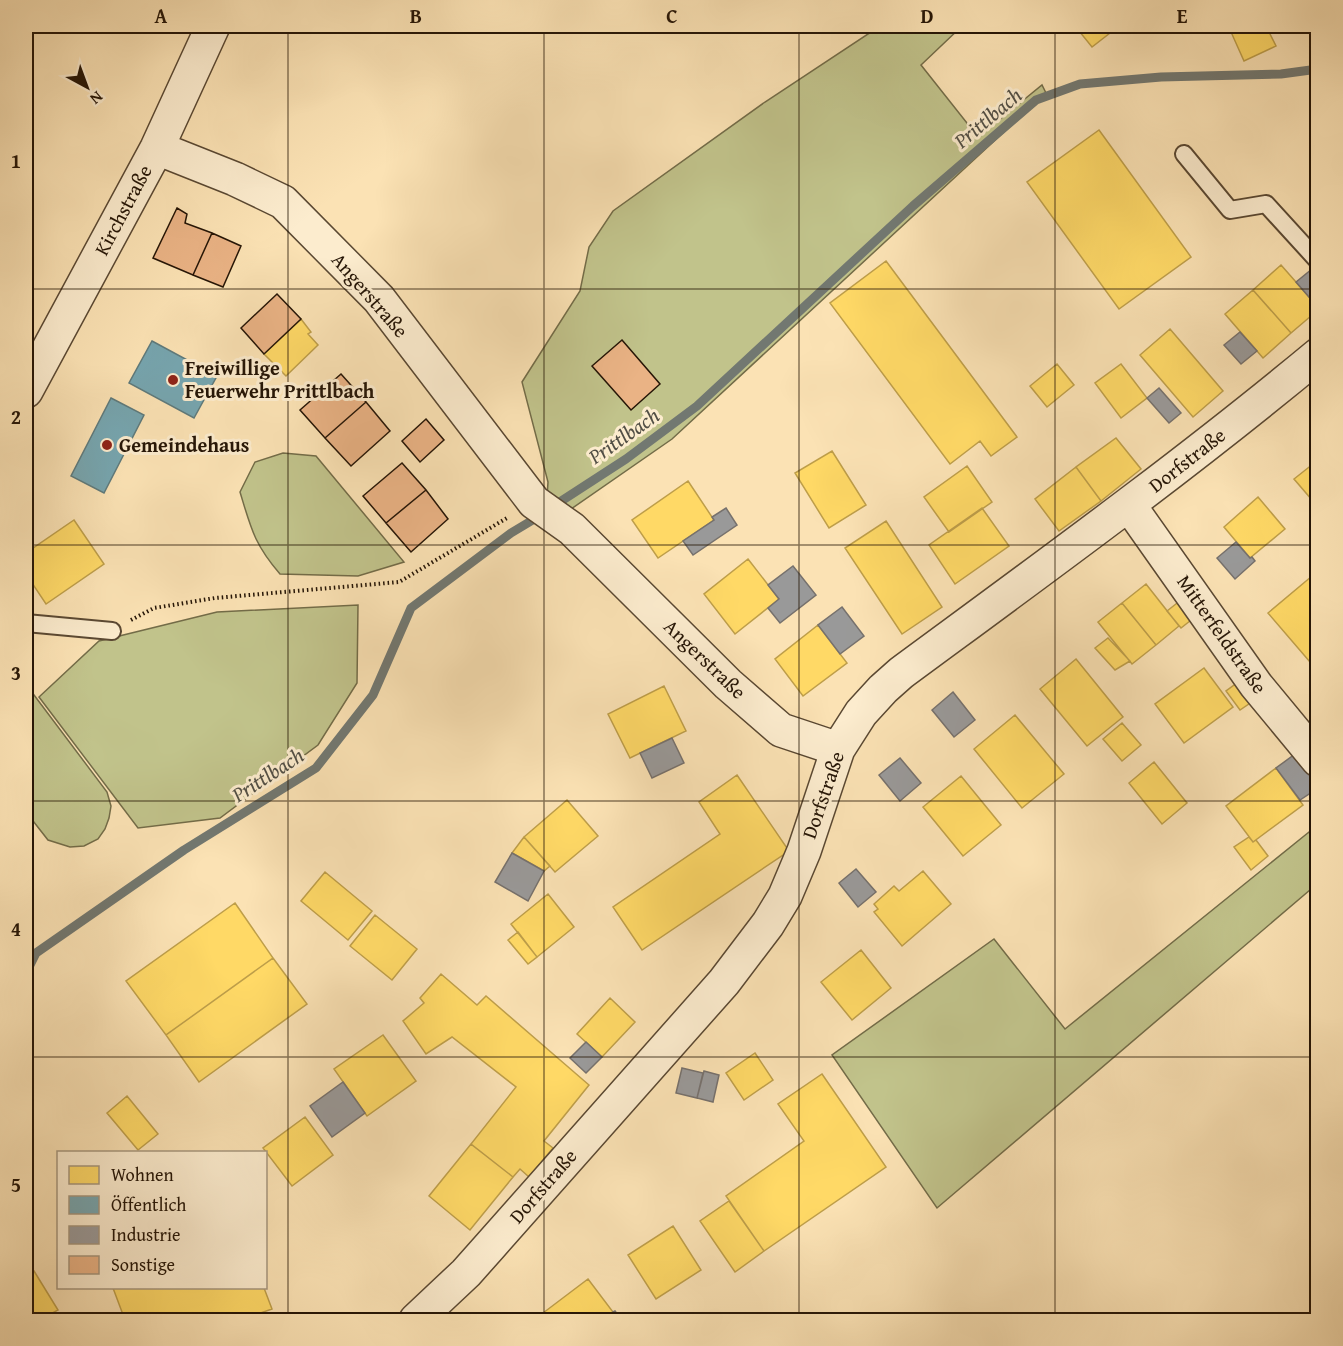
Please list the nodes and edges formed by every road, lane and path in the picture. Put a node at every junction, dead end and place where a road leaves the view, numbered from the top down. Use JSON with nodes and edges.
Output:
{"nodes":[{"id":1,"x":213,"y":26,"type":"edge"},
{"id":2,"x":156,"y":148,"type":"junction"},
{"id":3,"x":1184,"y":154,"type":"dead end"},
{"id":4,"x":1317,"y":261,"type":"edge"},
{"id":5,"x":1317,"y":355,"type":"edge"},
{"id":6,"x":26,"y":391,"type":"edge"},
{"id":7,"x":534,"y":502,"type":"junction"},
{"id":8,"x":1129,"y":505,"type":"junction"},
{"id":9,"x":26,"y":623,"type":"edge"},
{"id":10,"x":112,"y":631,"type":"joint"},
{"id":11,"x":838,"y":749,"type":"junction"},
{"id":12,"x":1317,"y":760,"type":"edge"},
{"id":13,"x":416,"y":1320,"type":"edge"}],
"edges":[{"from":1,"to":2,"type":"street","name":"Kirchstraße"},
{"from":2,"to":6,"type":"street","name":"Kirchstraße"},
{"from":2,"to":7,"type":"street","name":"Angerstraße"},
{"from":3,"to":4,"type":"lane"},
{"from":5,"to":8,"type":"street","name":"Dorfstraße"},
{"from":7,"to":10,"type":"path"},
{"from":7,"to":11,"type":"street","name":"Angerstraße"},
{"from":8,"to":11,"type":"street","name":"Dorfstraße"},
{"from":8,"to":12,"type":"street","name":"Mitterfeldstraße"},
{"from":9,"to":10,"type":"lane"},
{"from":11,"to":13,"type":"street","name":"Dorfstraße"}]}
